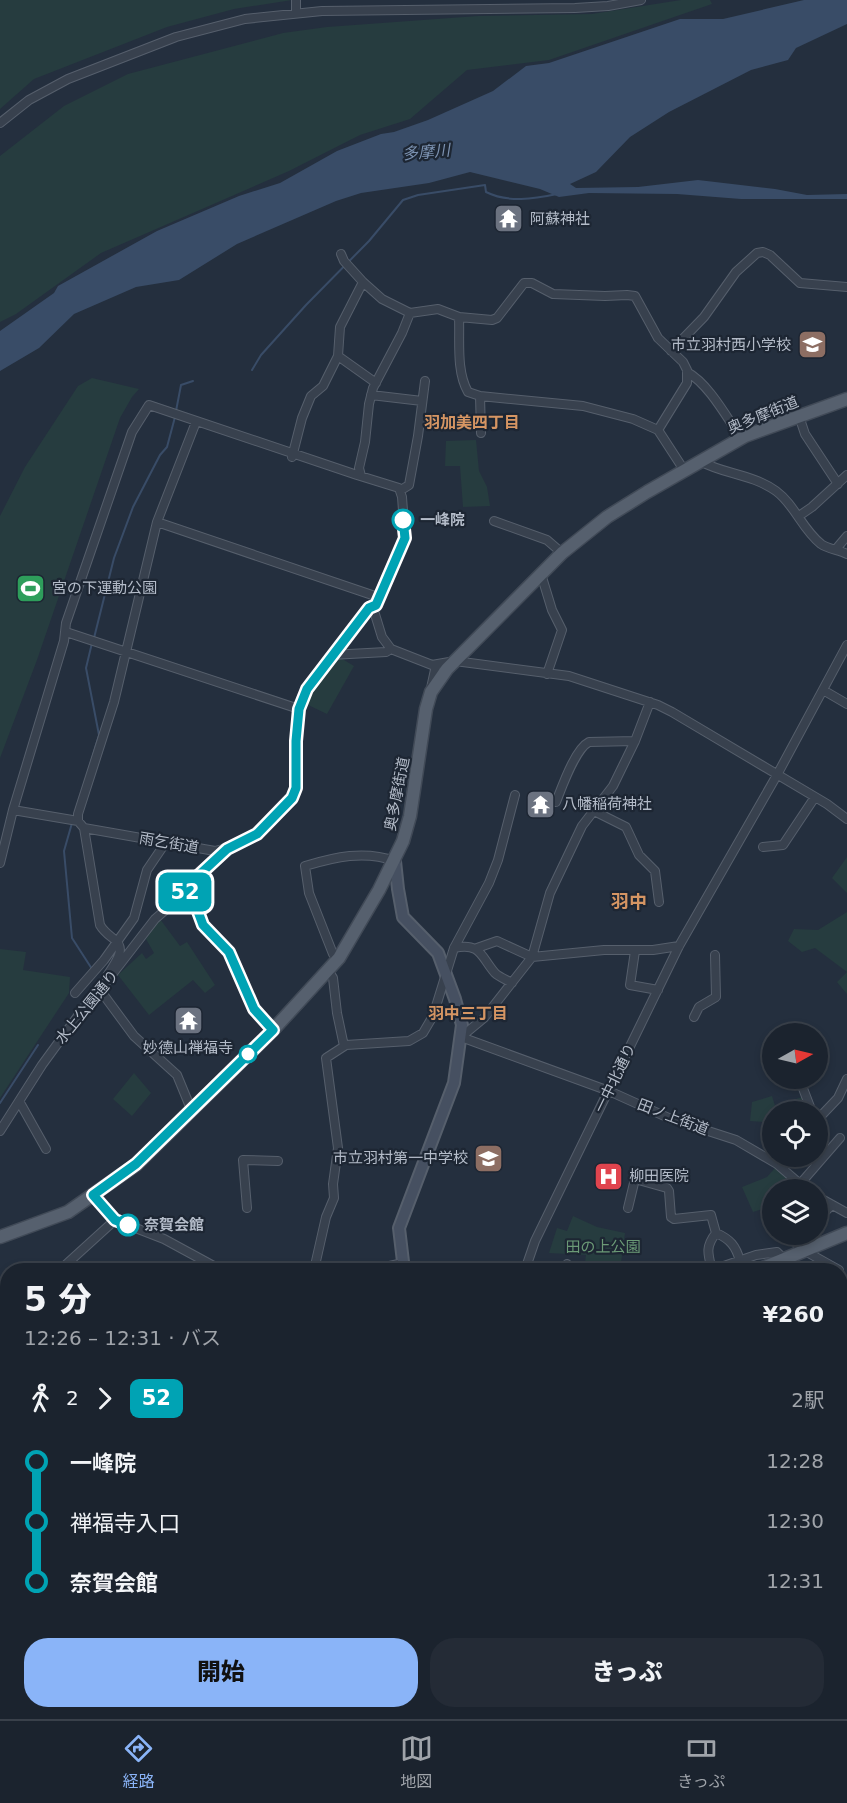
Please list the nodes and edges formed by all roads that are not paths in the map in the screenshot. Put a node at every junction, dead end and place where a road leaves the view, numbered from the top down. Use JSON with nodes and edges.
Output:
{"nodes":[{"id":1,"x":296,"y":0,"type":"edge"},
{"id":2,"x":640,"y":0,"type":"edge"},
{"id":3,"x":296,"y":12,"type":"junction"},
{"id":4,"x":0,"y":123,"type":"edge"},
{"id":5,"x":345,"y":260,"type":"dead end"},
{"id":6,"x":363,"y":282,"type":"junction"},
{"id":7,"x":847,"y":287,"type":"edge"},
{"id":8,"x":410,"y":313,"type":"junction"},
{"id":9,"x":459,"y":317,"type":"junction"},
{"id":10,"x":671,"y":351,"type":"junction"},
{"id":11,"x":338,"y":356,"type":"junction"},
{"id":12,"x":687,"y":372,"type":"junction"},
{"id":13,"x":425,"y":381,"type":"dead end"},
{"id":14,"x":376,"y":383,"type":"junction"},
{"id":15,"x":371,"y":395,"type":"junction"},
{"id":16,"x":480,"y":396,"type":"junction"},
{"id":17,"x":847,"y":399,"type":"edge"},
{"id":18,"x":422,"y":401,"type":"junction"},
{"id":19,"x":799,"y":416,"type":"junction"},
{"id":20,"x":196,"y":422,"type":"junction"},
{"id":21,"x":658,"y":430,"type":"junction"},
{"id":22,"x":481,"y":433,"type":"dead end"},
{"id":23,"x":741,"y":438,"type":"junction"},
{"id":24,"x":292,"y":456,"type":"junction"},
{"id":25,"x":702,"y":462,"type":"junction"},
{"id":26,"x":684,"y":470,"type":"junction"},
{"id":27,"x":847,"y":475,"type":"edge"},
{"id":28,"x":361,"y":476,"type":"junction"},
{"id":29,"x":838,"y":484,"type":"junction"},
{"id":30,"x":401,"y":490,"type":"junction"},
{"id":31,"x":799,"y":516,"type":"junction"},
{"id":32,"x":494,"y":521,"type":"dead end"},
{"id":33,"x":157,"y":522,"type":"junction"},
{"id":34,"x":847,"y":536,"type":"edge"},
{"id":35,"x":836,"y":549,"type":"junction"},
{"id":36,"x":562,"y":553,"type":"junction"},
{"id":37,"x":847,"y":554,"type":"edge"},
{"id":38,"x":541,"y":574,"type":"junction"},
{"id":39,"x":377,"y":601,"type":"junction"},
{"id":40,"x":66,"y":632,"type":"junction"},
{"id":41,"x":847,"y":645,"type":"edge"},
{"id":42,"x":391,"y":649,"type":"junction"},
{"id":43,"x":125,"y":651,"type":"junction"},
{"id":44,"x":331,"y":655,"type":"junction"},
{"id":45,"x":455,"y":661,"type":"junction"},
{"id":46,"x":436,"y":665,"type":"junction"},
{"id":47,"x":547,"y":674,"type":"junction"},
{"id":48,"x":823,"y":690,"type":"junction"},
{"id":49,"x":431,"y":692,"type":"junction"},
{"id":50,"x":650,"y":702,"type":"junction"},
{"id":51,"x":847,"y":704,"type":"edge"},
{"id":52,"x":299,"y":709,"type":"junction"},
{"id":53,"x":635,"y":741,"type":"junction"},
{"id":54,"x":777,"y":775,"type":"junction"},
{"id":55,"x":515,"y":795,"type":"dead end"},
{"id":56,"x":815,"y":797,"type":"junction"},
{"id":57,"x":556,"y":802,"type":"dead end"},
{"id":58,"x":13,"y":810,"type":"junction"},
{"id":59,"x":594,"y":811,"type":"junction"},
{"id":60,"x":847,"y":819,"type":"edge"},
{"id":61,"x":77,"y":823,"type":"junction"},
{"id":62,"x":166,"y":842,"type":"junction"},
{"id":63,"x":763,"y":847,"type":"dead end"},
{"id":64,"x":227,"y":849,"type":"junction"},
{"id":65,"x":395,"y":861,"type":"junction"},
{"id":66,"x":0,"y":863,"type":"edge"},
{"id":67,"x":185,"y":893,"type":"junction"},
{"id":68,"x":660,"y":902,"type":"dead end"},
{"id":69,"x":117,"y":942,"type":"junction"},
{"id":70,"x":679,"y":946,"type":"junction"},
{"id":71,"x":454,"y":948,"type":"junction"},
{"id":72,"x":477,"y":948,"type":"junction"},
{"id":73,"x":635,"y":951,"type":"junction"},
{"id":74,"x":716,"y":955,"type":"dead end"},
{"id":75,"x":532,"y":957,"type":"junction"},
{"id":76,"x":339,"y":958,"type":"junction"},
{"id":77,"x":328,"y":970,"type":"junction"},
{"id":78,"x":446,"y":971,"type":"junction"},
{"id":79,"x":512,"y":983,"type":"junction"},
{"id":80,"x":100,"y":990,"type":"junction"},
{"id":81,"x":658,"y":990,"type":"junction"},
{"id":82,"x":75,"y":993,"type":"dead end"},
{"id":83,"x":694,"y":1017,"type":"dead end"},
{"id":84,"x":273,"y":1030,"type":"junction"},
{"id":85,"x":461,"y":1037,"type":"junction"},
{"id":86,"x":344,"y":1046,"type":"junction"},
{"id":87,"x":847,"y":1079,"type":"edge"},
{"id":88,"x":609,"y":1091,"type":"junction"},
{"id":89,"x":19,"y":1101,"type":"junction"},
{"id":90,"x":828,"y":1108,"type":"edge"},
{"id":91,"x":191,"y":1109,"type":"junction"},
{"id":92,"x":0,"y":1131,"type":"edge"},
{"id":93,"x":840,"y":1138,"type":"dead end"},
{"id":94,"x":46,"y":1149,"type":"dead end"},
{"id":95,"x":762,"y":1155,"type":"edge"},
{"id":96,"x":278,"y":1161,"type":"dead end"},
{"id":97,"x":781,"y":1167,"type":"edge"},
{"id":98,"x":795,"y":1179,"type":"edge"},
{"id":99,"x":810,"y":1179,"type":"edge"},
{"id":100,"x":93,"y":1195,"type":"junction"},
{"id":101,"x":828,"y":1203,"type":"edge"},
{"id":102,"x":832,"y":1205,"type":"junction"},
{"id":103,"x":247,"y":1208,"type":"dead end"},
{"id":104,"x":628,"y":1208,"type":"dead end"},
{"id":105,"x":828,"y":1209,"type":"edge"},
{"id":106,"x":847,"y":1213,"type":"edge"},
{"id":107,"x":115,"y":1220,"type":"junction"},
{"id":108,"x":716,"y":1233,"type":"junction"},
{"id":109,"x":847,"y":1233,"type":"edge"},
{"id":110,"x":0,"y":1237,"type":"edge"},
{"id":111,"x":798,"y":1245,"type":"edge"},
{"id":112,"x":802,"y":1252,"type":"junction"},
{"id":113,"x":784,"y":1259,"type":"junction"},
{"id":114,"x":740,"y":1261,"type":"junction"},
{"id":115,"x":68,"y":1263,"type":"edge"},
{"id":116,"x":208,"y":1263,"type":"edge"},
{"id":117,"x":316,"y":1263,"type":"edge"},
{"id":118,"x":400,"y":1263,"type":"edge"},
{"id":119,"x":527,"y":1263,"type":"edge"},
{"id":120,"x":710,"y":1263,"type":"edge"},
{"id":121,"x":734,"y":1263,"type":"edge"},
{"id":122,"x":775,"y":1263,"type":"edge"},
{"id":123,"x":824,"y":1263,"type":"edge"}],
"edges":[{"from":1,"to":3,"type":"street"},
{"from":2,"to":3,"type":"street"},
{"from":3,"to":4,"type":"street"},
{"from":5,"to":6,"type":"street"},
{"from":6,"to":8,"type":"street"},
{"from":6,"to":11,"type":"street"},
{"from":7,"to":10,"type":"street"},
{"from":8,"to":9,"type":"street"},
{"from":8,"to":14,"type":"street"},
{"from":9,"to":10,"type":"street"},
{"from":9,"to":16,"type":"street"},
{"from":10,"to":12,"type":"street"},
{"from":11,"to":14,"type":"street"},
{"from":11,"to":24,"type":"street"},
{"from":12,"to":21,"type":"street"},
{"from":12,"to":23,"type":"street"},
{"from":13,"to":18,"type":"street"},
{"from":14,"to":15,"type":"street"},
{"from":15,"to":18,"type":"street"},
{"from":15,"to":28,"type":"street"},
{"from":16,"to":21,"type":"street"},
{"from":16,"to":22,"type":"street"},
{"from":17,"to":19,"type":"main road","name":"奥多摩街道"},
{"from":18,"to":30,"type":"street"},
{"from":19,"to":23,"type":"main road","name":"奥多摩街道"},
{"from":19,"to":29,"type":"street"},
{"from":20,"to":24,"type":"street"},
{"from":20,"to":33,"type":"street"},
{"from":20,"to":40,"type":"street"},
{"from":21,"to":26,"type":"street"},
{"from":23,"to":25,"type":"main road","name":"奥多摩街道"},
{"from":24,"to":28,"type":"street"},
{"from":25,"to":26,"type":"main road","name":"奥多摩街道"},
{"from":25,"to":31,"type":"street"},
{"from":26,"to":36,"type":"main road","name":"奥多摩街道"},
{"from":27,"to":29,"type":"street"},
{"from":28,"to":30,"type":"street"},
{"from":29,"to":31,"type":"street"},
{"from":30,"to":39,"type":"street"},
{"from":31,"to":35,"type":"street"},
{"from":32,"to":36,"type":"street"},
{"from":33,"to":39,"type":"street"},
{"from":33,"to":43,"type":"street"},
{"from":34,"to":35,"type":"street"},
{"from":35,"to":37,"type":"street"},
{"from":36,"to":38,"type":"main road","name":"奥多摩街道"},
{"from":38,"to":45,"type":"main road","name":"奥多摩街道"},
{"from":38,"to":47,"type":"street"},
{"from":39,"to":42,"type":"street"},
{"from":39,"to":44,"type":"street"},
{"from":40,"to":43,"type":"street"},
{"from":40,"to":58,"type":"street"},
{"from":41,"to":48,"type":"street"},
{"from":42,"to":44,"type":"street"},
{"from":42,"to":46,"type":"street"},
{"from":43,"to":52,"type":"street"},
{"from":43,"to":61,"type":"street"},
{"from":44,"to":52,"type":"street"},
{"from":45,"to":46,"type":"street"},
{"from":45,"to":47,"type":"street"},
{"from":45,"to":49,"type":"main road","name":"奥多摩街道"},
{"from":46,"to":49,"type":"street"},
{"from":47,"to":50,"type":"street"},
{"from":48,"to":51,"type":"street"},
{"from":48,"to":54,"type":"street"},
{"from":49,"to":65,"type":"main road","name":"奥多摩街道"},
{"from":50,"to":53,"type":"street"},
{"from":50,"to":54,"type":"street"},
{"from":52,"to":64,"type":"street"},
{"from":53,"to":57,"type":"street"},
{"from":53,"to":59,"type":"street"},
{"from":54,"to":56,"type":"street"},
{"from":54,"to":70,"type":"street","name":"一中北通り"},
{"from":55,"to":71,"type":"street"},
{"from":56,"to":60,"type":"street"},
{"from":56,"to":63,"type":"street"},
{"from":58,"to":61,"type":"street","name":"雨乞街道"},
{"from":58,"to":66,"type":"street"},
{"from":59,"to":68,"type":"street"},
{"from":59,"to":75,"type":"street"},
{"from":61,"to":62,"type":"street","name":"雨乞街道"},
{"from":61,"to":69,"type":"street"},
{"from":62,"to":64,"type":"street","name":"雨乞街道"},
{"from":62,"to":69,"type":"street"},
{"from":64,"to":67,"type":"street","name":"雨乞街道"},
{"from":65,"to":76,"type":"main road","name":"奥多摩街道"},
{"from":65,"to":76,"type":"street"},
{"from":65,"to":78,"type":"street"},
{"from":67,"to":80,"type":"street","name":"水上公園通り"},
{"from":67,"to":84,"type":"street"},
{"from":69,"to":80,"type":"street"},
{"from":69,"to":82,"type":"street"},
{"from":70,"to":73,"type":"street"},
{"from":70,"to":81,"type":"street","name":"一中北通り"},
{"from":71,"to":72,"type":"street"},
{"from":71,"to":78,"type":"street"},
{"from":72,"to":75,"type":"street"},
{"from":72,"to":79,"type":"street"},
{"from":73,"to":75,"type":"street"},
{"from":73,"to":81,"type":"street"},
{"from":74,"to":83,"type":"street"},
{"from":75,"to":79,"type":"street"},
{"from":76,"to":77,"type":"main road","name":"奥多摩街道"},
{"from":77,"to":84,"type":"main road","name":"奥多摩街道"},
{"from":77,"to":86,"type":"street"},
{"from":78,"to":85,"type":"street"},
{"from":78,"to":86,"type":"street"},
{"from":79,"to":85,"type":"street"},
{"from":80,"to":89,"type":"street","name":"水上公園通り"},
{"from":80,"to":91,"type":"street"},
{"from":81,"to":88,"type":"street","name":"一中北通り"},
{"from":84,"to":91,"type":"main road","name":"奥多摩街道"},
{"from":85,"to":88,"type":"street","name":"田ノ上街道"},
{"from":85,"to":118,"type":"street"},
{"from":86,"to":117,"type":"street"},
{"from":87,"to":90,"type":"street"},
{"from":88,"to":95,"type":"street","name":"田ノ上街道"},
{"from":88,"to":119,"type":"street","name":"一中北通り"},
{"from":89,"to":92,"type":"street","name":"水上公園通り"},
{"from":89,"to":94,"type":"street"},
{"from":91,"to":100,"type":"main road","name":"奥多摩街道"},
{"from":93,"to":99,"type":"street"},
{"from":96,"to":103,"type":"street"},
{"from":97,"to":98,"type":"street","name":"田ノ上街道"},
{"from":100,"to":107,"type":"street"},
{"from":100,"to":110,"type":"main road","name":"奥多摩街道"},
{"from":101,"to":102,"type":"street"},
{"from":102,"to":105,"type":"street"},
{"from":102,"to":106,"type":"street"},
{"from":104,"to":108,"type":"street"},
{"from":107,"to":115,"type":"street"},
{"from":107,"to":116,"type":"street"},
{"from":108,"to":114,"type":"street"},
{"from":108,"to":120,"type":"street"},
{"from":109,"to":112,"type":"main road"},
{"from":111,"to":112,"type":"street"},
{"from":112,"to":113,"type":"main road"},
{"from":112,"to":123,"type":"street"},
{"from":113,"to":114,"type":"street"},
{"from":113,"to":122,"type":"main road"},
{"from":114,"to":121,"type":"street"}]}
